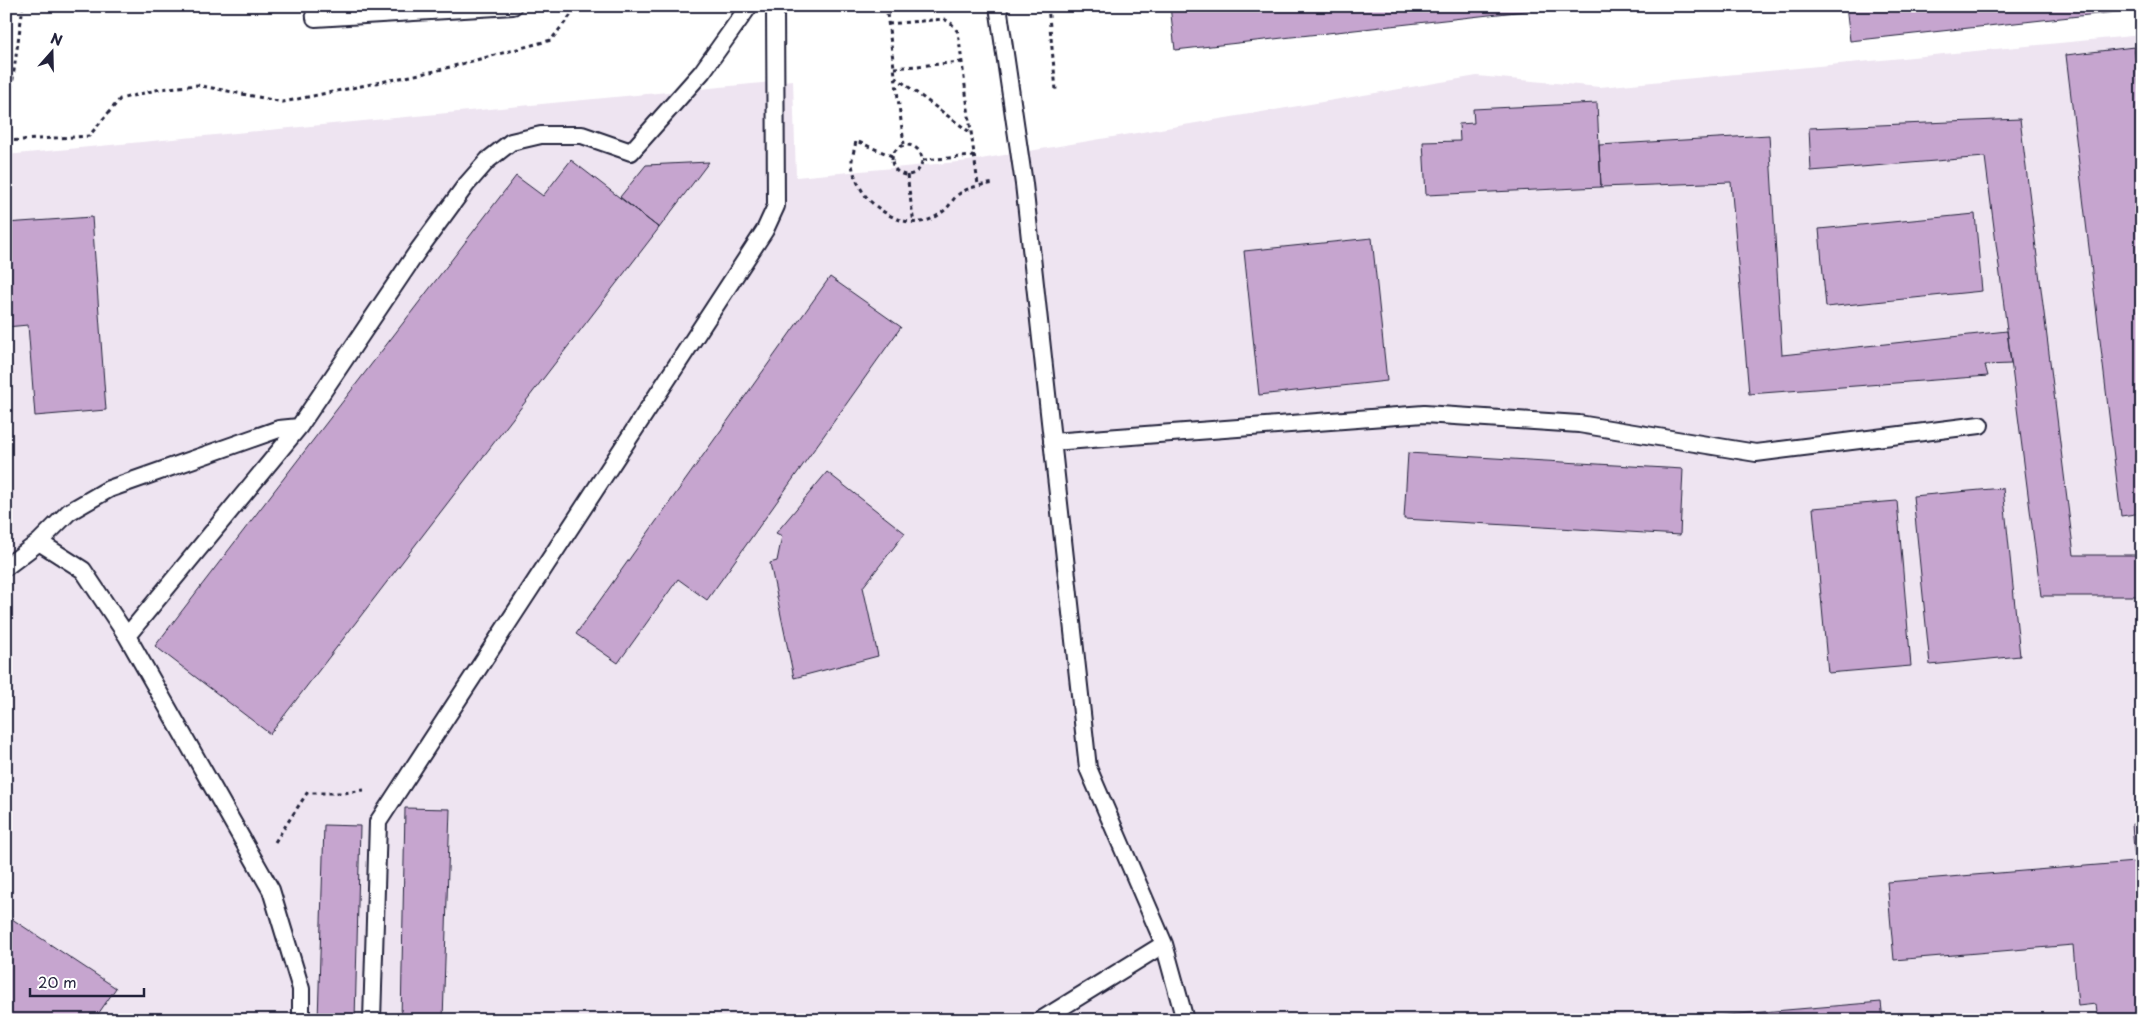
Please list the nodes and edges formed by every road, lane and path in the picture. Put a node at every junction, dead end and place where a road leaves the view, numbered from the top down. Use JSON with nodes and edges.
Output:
{"nodes":[{"id":1,"x":23,"y":6,"type":"edge"},
{"id":2,"x":314,"y":6,"type":"edge"},
{"id":3,"x":513,"y":6,"type":"edge"},
{"id":4,"x":578,"y":6,"type":"edge"},
{"id":5,"x":749,"y":6,"type":"edge"},
{"id":6,"x":775,"y":6,"type":"edge"},
{"id":7,"x":886,"y":6,"type":"edge"},
{"id":8,"x":998,"y":6,"type":"edge"},
{"id":9,"x":1048,"y":6,"type":"edge"},
{"id":10,"x":888,"y":24,"type":"junction"},
{"id":11,"x":962,"y":62,"type":"junction"},
{"id":12,"x":894,"y":68,"type":"junction"},
{"id":13,"x":895,"y":77,"type":"junction"},
{"id":14,"x":1056,"y":90,"type":"dead end"},
{"id":15,"x":6,"y":128,"type":"edge"},
{"id":16,"x":971,"y":133,"type":"junction"},
{"id":17,"x":6,"y":140,"type":"edge"},
{"id":18,"x":904,"y":144,"type":"junction"},
{"id":19,"x":892,"y":156,"type":"junction"},
{"id":20,"x":974,"y":156,"type":"junction"},
{"id":21,"x":923,"y":160,"type":"junction"},
{"id":22,"x":907,"y":175,"type":"junction"},
{"id":23,"x":1024,"y":180,"type":"junction"},
{"id":24,"x":978,"y":185,"type":"junction"},
{"id":25,"x":914,"y":224,"type":"junction"},
{"id":26,"x":1980,"y":424,"type":"dead end"},
{"id":27,"x":299,"y":427,"type":"junction"},
{"id":28,"x":1052,"y":442,"type":"junction"},
{"id":29,"x":39,"y":542,"type":"junction"},
{"id":30,"x":6,"y":567,"type":"edge"},
{"id":31,"x":127,"y":636,"type":"junction"},
{"id":32,"x":403,"y":784,"type":"junction"},
{"id":33,"x":258,"y":868,"type":"junction"},
{"id":34,"x":1164,"y":944,"type":"junction"},
{"id":35,"x":301,"y":1020,"type":"edge"},
{"id":36,"x":372,"y":1020,"type":"edge"},
{"id":37,"x":1041,"y":1020,"type":"edge"},
{"id":38,"x":1184,"y":1020,"type":"edge"}],
"edges":[{"from":1,"to":15,"type":"path"},
{"from":2,"to":3,"type":"lane"},
{"from":4,"to":17,"type":"path"},
{"from":5,"to":27,"type":"lane"},
{"from":6,"to":32,"type":"lane"},
{"from":7,"to":10,"type":"path"},
{"from":8,"to":23,"type":"lane"},
{"from":9,"to":14,"type":"path"},
{"from":10,"to":11,"type":"path"},
{"from":10,"to":12,"type":"path"},
{"from":11,"to":12,"type":"path"},
{"from":11,"to":16,"type":"path"},
{"from":12,"to":13,"type":"path"},
{"from":13,"to":16,"type":"path"},
{"from":13,"to":18,"type":"path"},
{"from":16,"to":20,"type":"path"},
{"from":18,"to":19,"type":"path"},
{"from":18,"to":21,"type":"path"},
{"from":19,"to":22,"type":"path"},
{"from":19,"to":25,"type":"path"},
{"from":20,"to":21,"type":"path"},
{"from":20,"to":24,"type":"path"},
{"from":21,"to":22,"type":"path"},
{"from":22,"to":25,"type":"path"},
{"from":23,"to":24,"type":"path"},
{"from":23,"to":28,"type":"lane"},
{"from":24,"to":25,"type":"path"},
{"from":26,"to":28,"type":"lane"},
{"from":27,"to":29,"type":"lane"},
{"from":27,"to":31,"type":"lane"},
{"from":28,"to":34,"type":"lane"},
{"from":29,"to":30,"type":"lane"},
{"from":29,"to":31,"type":"lane"},
{"from":31,"to":33,"type":"lane"},
{"from":32,"to":33,"type":"path"},
{"from":32,"to":36,"type":"lane"},
{"from":33,"to":35,"type":"lane"},
{"from":34,"to":37,"type":"lane"},
{"from":34,"to":38,"type":"lane"}]}
